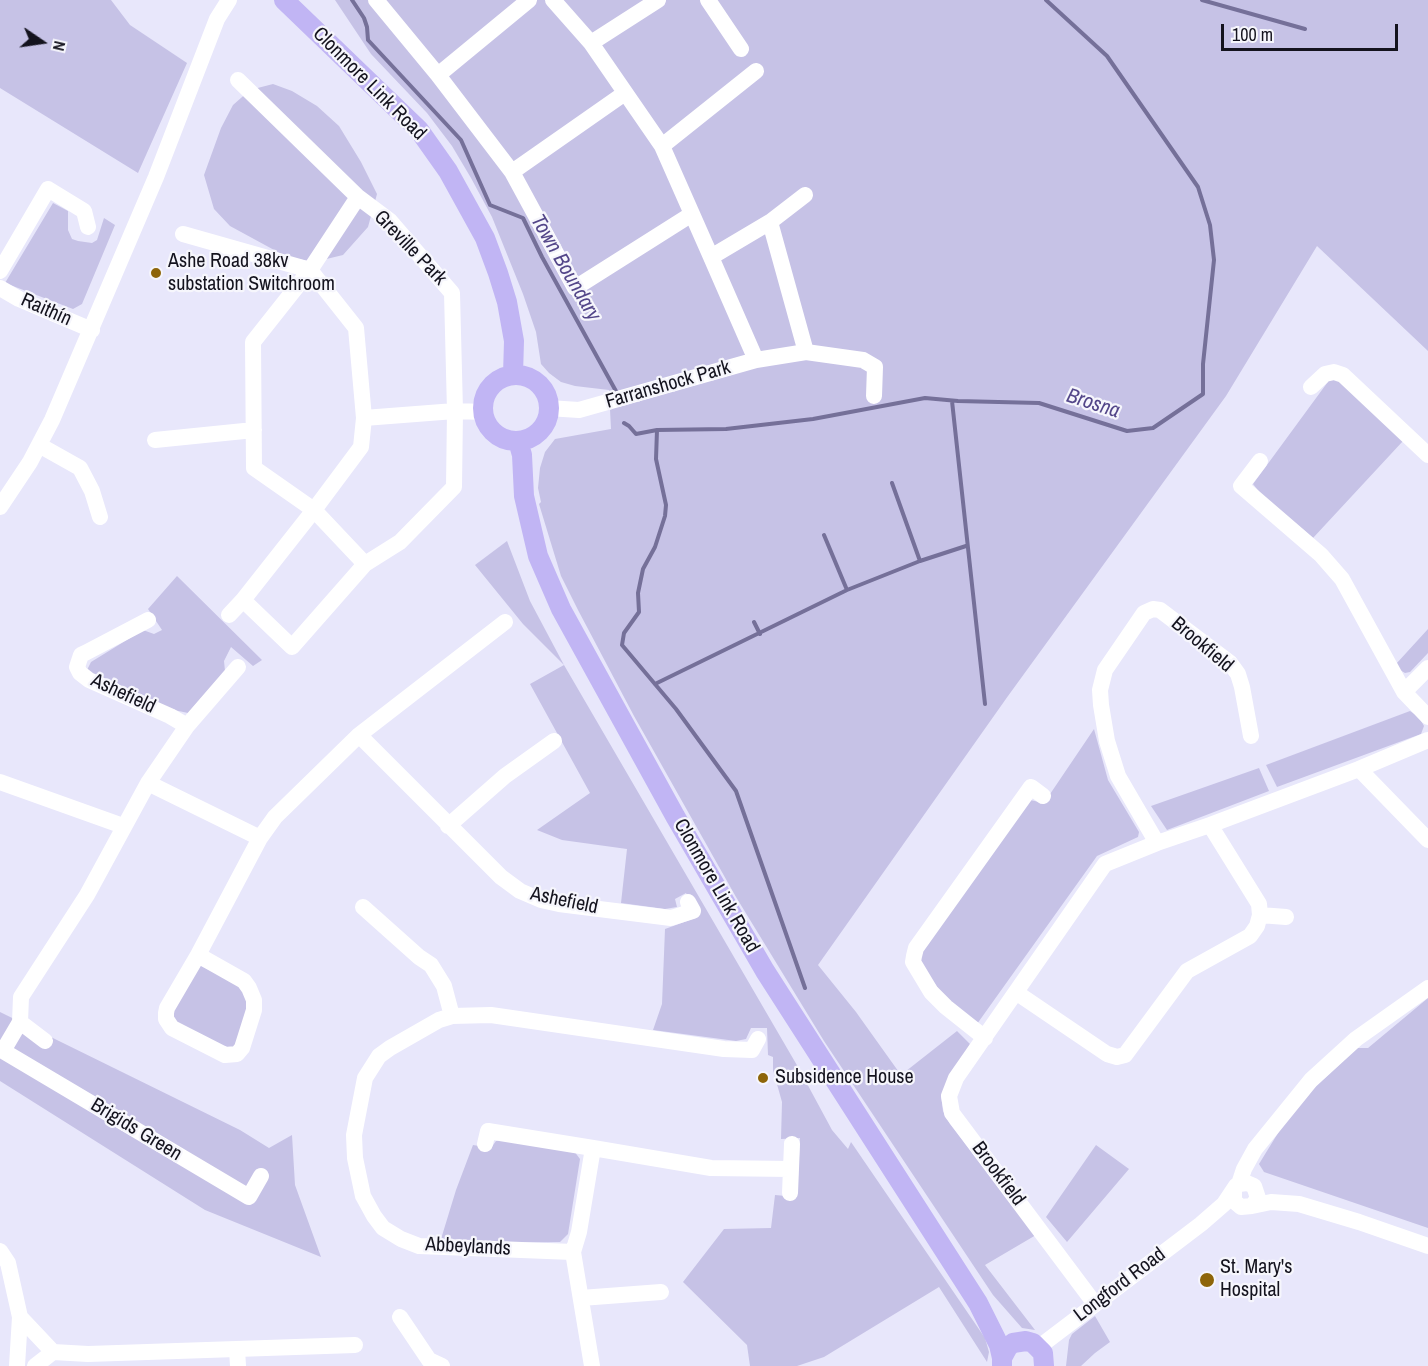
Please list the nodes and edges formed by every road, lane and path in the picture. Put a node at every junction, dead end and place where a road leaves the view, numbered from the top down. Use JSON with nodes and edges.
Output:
{"nodes":[{"id":1,"x":218,"y":0,"type":"edge"},
{"id":2,"x":229,"y":0,"type":"edge"},
{"id":3,"x":284,"y":0,"type":"edge"},
{"id":4,"x":376,"y":0,"type":"edge"},
{"id":5,"x":529,"y":0,"type":"edge"},
{"id":6,"x":554,"y":0,"type":"edge"},
{"id":7,"x":658,"y":0,"type":"edge"},
{"id":8,"x":708,"y":0,"type":"edge"},
{"id":9,"x":217,"y":18,"type":"junction"},
{"id":10,"x":591,"y":43,"type":"junction"},
{"id":11,"x":741,"y":49,"type":"dead end"},
{"id":12,"x":756,"y":71,"type":"dead end"},
{"id":13,"x":438,"y":75,"type":"junction"},
{"id":14,"x":238,"y":80,"type":"dead end"},
{"id":15,"x":625,"y":93,"type":"junction"},
{"id":16,"x":662,"y":146,"type":"junction"},
{"id":17,"x":512,"y":172,"type":"junction"},
{"id":18,"x":805,"y":195,"type":"dead end"},
{"id":19,"x":358,"y":197,"type":"junction"},
{"id":20,"x":692,"y":214,"type":"junction"},
{"id":21,"x":770,"y":222,"type":"junction"},
{"id":22,"x":88,"y":227,"type":"dead end"},
{"id":23,"x":183,"y":234,"type":"dead end"},
{"id":24,"x":711,"y":257,"type":"junction"},
{"id":25,"x":310,"y":270,"type":"junction"},
{"id":26,"x":0,"y":271,"type":"edge"},
{"id":27,"x":0,"y":288,"type":"edge"},
{"id":28,"x":92,"y":330,"type":"junction"},
{"id":29,"x":806,"y":352,"type":"junction"},
{"id":30,"x":756,"y":360,"type":"junction"},
{"id":31,"x":513,"y":375,"type":"junction"},
{"id":32,"x":1311,"y":387,"type":"dead end"},
{"id":33,"x":874,"y":396,"type":"dead end"},
{"id":34,"x":548,"y":408,"type":"junction"},
{"id":35,"x":469,"y":412,"type":"junction"},
{"id":36,"x":364,"y":418,"type":"junction"},
{"id":37,"x":254,"y":430,"type":"junction"},
{"id":38,"x":155,"y":440,"type":"dead end"},
{"id":39,"x":518,"y":441,"type":"junction"},
{"id":40,"x":39,"y":445,"type":"junction"},
{"id":41,"x":1428,"y":455,"type":"edge"},
{"id":42,"x":1260,"y":461,"type":"dead end"},
{"id":43,"x":0,"y":507,"type":"edge"},
{"id":44,"x":314,"y":510,"type":"junction"},
{"id":45,"x":100,"y":517,"type":"dead end"},
{"id":46,"x":366,"y":564,"type":"junction"},
{"id":47,"x":243,"y":600,"type":"junction"},
{"id":48,"x":229,"y":615,"type":"dead end"},
{"id":49,"x":148,"y":620,"type":"dead end"},
{"id":50,"x":505,"y":622,"type":"dead end"},
{"id":51,"x":238,"y":667,"type":"dead end"},
{"id":52,"x":1428,"y":669,"type":"edge"},
{"id":53,"x":1404,"y":692,"type":"junction"},
{"id":54,"x":1428,"y":717,"type":"edge"},
{"id":55,"x":187,"y":726,"type":"junction"},
{"id":56,"x":359,"y":735,"type":"junction"},
{"id":57,"x":1251,"y":736,"type":"dead end"},
{"id":58,"x":1428,"y":740,"type":"edge"},
{"id":59,"x":554,"y":741,"type":"dead end"},
{"id":60,"x":1359,"y":769,"type":"junction"},
{"id":61,"x":0,"y":782,"type":"edge"},
{"id":62,"x":148,"y":783,"type":"junction"},
{"id":63,"x":1043,"y":796,"type":"dead end"},
{"id":64,"x":1210,"y":825,"type":"junction"},
{"id":65,"x":123,"y":826,"type":"junction"},
{"id":66,"x":448,"y":826,"type":"junction"},
{"id":67,"x":260,"y":838,"type":"junction"},
{"id":68,"x":1428,"y":840,"type":"edge"},
{"id":69,"x":1157,"y":843,"type":"junction"},
{"id":70,"x":688,"y":902,"type":"dead end"},
{"id":71,"x":363,"y":908,"type":"dead end"},
{"id":72,"x":1260,"y":915,"type":"junction"},
{"id":73,"x":1286,"y":917,"type":"dead end"},
{"id":74,"x":198,"y":955,"type":"junction"},
{"id":75,"x":1428,"y":988,"type":"edge"},
{"id":76,"x":1017,"y":993,"type":"junction"},
{"id":77,"x":452,"y":1016,"type":"junction"},
{"id":78,"x":20,"y":1022,"type":"junction"},
{"id":79,"x":985,"y":1038,"type":"junction"},
{"id":80,"x":758,"y":1040,"type":"dead end"},
{"id":81,"x":45,"y":1041,"type":"dead end"},
{"id":82,"x":1,"y":1050,"type":"edge"},
{"id":83,"x":485,"y":1144,"type":"dead end"},
{"id":84,"x":792,"y":1144,"type":"dead end"},
{"id":85,"x":593,"y":1148,"type":"junction"},
{"id":86,"x":791,"y":1169,"type":"junction"},
{"id":87,"x":261,"y":1176,"type":"dead end"},
{"id":88,"x":1246,"y":1188,"type":"junction"},
{"id":89,"x":790,"y":1193,"type":"dead end"},
{"id":90,"x":1299,"y":1204,"type":"junction"},
{"id":91,"x":1247,"y":1207,"type":"junction"},
{"id":92,"x":1201,"y":1224,"type":"junction"},
{"id":93,"x":1428,"y":1246,"type":"edge"},
{"id":94,"x":0,"y":1251,"type":"edge"},
{"id":95,"x":573,"y":1252,"type":"junction"},
{"id":96,"x":661,"y":1292,"type":"dead end"},
{"id":97,"x":580,"y":1298,"type":"junction"},
{"id":98,"x":978,"y":1303,"type":"junction"},
{"id":99,"x":1095,"y":1304,"type":"junction"},
{"id":100,"x":20,"y":1317,"type":"junction"},
{"id":101,"x":400,"y":1317,"type":"dead end"},
{"id":102,"x":1019,"y":1341,"type":"junction"},
{"id":103,"x":355,"y":1345,"type":"dead end"},
{"id":104,"x":237,"y":1349,"type":"junction"},
{"id":105,"x":54,"y":1352,"type":"junction"},
{"id":106,"x":1043,"y":1360,"type":"edge"},
{"id":107,"x":1001,"y":1363,"type":"edge"},
{"id":108,"x":17,"y":1366,"type":"edge"},
{"id":109,"x":35,"y":1366,"type":"edge"},
{"id":110,"x":238,"y":1366,"type":"edge"},
{"id":111,"x":442,"y":1366,"type":"edge"},
{"id":112,"x":592,"y":1366,"type":"edge"}],
"edges":[{"from":1,"to":9,"type":"street"},
{"from":2,"to":9,"type":"street"},
{"from":3,"to":31,"type":"main road","name":"Clonmore Link Road"},
{"from":4,"to":13,"type":"street"},
{"from":5,"to":13,"type":"street"},
{"from":6,"to":10,"type":"street","name":"Farranshock Park"},
{"from":7,"to":10,"type":"street"},
{"from":8,"to":11,"type":"street"},
{"from":9,"to":28,"type":"street"},
{"from":10,"to":15,"type":"street","name":"Farranshock Park"},
{"from":12,"to":16,"type":"street"},
{"from":13,"to":17,"type":"street"},
{"from":14,"to":19,"type":"street","name":"Greville Park"},
{"from":15,"to":16,"type":"street","name":"Farranshock Park"},
{"from":15,"to":17,"type":"street"},
{"from":16,"to":20,"type":"street","name":"Farranshock Park"},
{"from":17,"to":20,"type":"street"},
{"from":18,"to":21,"type":"street"},
{"from":19,"to":25,"type":"street","name":"Greville Park"},
{"from":19,"to":35,"type":"street","name":"Greville Park"},
{"from":20,"to":24,"type":"street","name":"Farranshock Park"},
{"from":21,"to":24,"type":"street"},
{"from":21,"to":29,"type":"street"},
{"from":22,"to":26,"type":"street"},
{"from":23,"to":25,"type":"street"},
{"from":24,"to":30,"type":"street","name":"Farranshock Park"},
{"from":25,"to":36,"type":"street"},
{"from":25,"to":37,"type":"street","name":"Greville Park"},
{"from":27,"to":28,"type":"street","name":"Raithín"},
{"from":28,"to":40,"type":"street"},
{"from":29,"to":30,"type":"street","name":"Farranshock Park"},
{"from":29,"to":33,"type":"street","name":"Farranshock Park"},
{"from":30,"to":34,"type":"street","name":"Farranshock Park"},
{"from":31,"to":34,"type":"main road"},
{"from":31,"to":35,"type":"main road"},
{"from":32,"to":41,"type":"street"},
{"from":34,"to":39,"type":"main road"},
{"from":35,"to":36,"type":"street"},
{"from":35,"to":39,"type":"main road"},
{"from":35,"to":46,"type":"street","name":"Greville Park"},
{"from":36,"to":44,"type":"street"},
{"from":37,"to":38,"type":"street"},
{"from":37,"to":44,"type":"street","name":"Greville Park"},
{"from":39,"to":98,"type":"main road","name":"Clonmore Link Road"},
{"from":40,"to":43,"type":"street"},
{"from":40,"to":45,"type":"street"},
{"from":42,"to":53,"type":"street"},
{"from":44,"to":46,"type":"street","name":"Greville Park"},
{"from":44,"to":47,"type":"street"},
{"from":46,"to":47,"type":"street","name":"Greville Park"},
{"from":47,"to":48,"type":"street"},
{"from":49,"to":55,"type":"street","name":"Ashefield"},
{"from":50,"to":56,"type":"street"},
{"from":51,"to":55,"type":"street"},
{"from":52,"to":53,"type":"street"},
{"from":53,"to":54,"type":"street"},
{"from":55,"to":62,"type":"street"},
{"from":56,"to":66,"type":"street","name":"Ashefield"},
{"from":56,"to":67,"type":"street"},
{"from":57,"to":69,"type":"street","name":"Brookfield"},
{"from":58,"to":60,"type":"street","name":"Brookfield"},
{"from":59,"to":66,"type":"street"},
{"from":60,"to":64,"type":"street","name":"Brookfield"},
{"from":60,"to":68,"type":"street"},
{"from":61,"to":65,"type":"street"},
{"from":62,"to":65,"type":"street"},
{"from":62,"to":67,"type":"street"},
{"from":63,"to":79,"type":"street"},
{"from":64,"to":69,"type":"street","name":"Brookfield"},
{"from":64,"to":72,"type":"street"},
{"from":65,"to":78,"type":"street"},
{"from":66,"to":70,"type":"street","name":"Ashefield"},
{"from":67,"to":74,"type":"street"},
{"from":69,"to":76,"type":"street","name":"Brookfield"},
{"from":71,"to":77,"type":"street"},
{"from":72,"to":73,"type":"street"},
{"from":72,"to":76,"type":"street"},
{"from":74,"to":74,"type":"street"},
{"from":75,"to":88,"type":"street"},
{"from":76,"to":79,"type":"street","name":"Brookfield"},
{"from":77,"to":80,"type":"street","name":"Abbeylands"},
{"from":77,"to":95,"type":"street","name":"Abbeylands"},
{"from":78,"to":81,"type":"street"},
{"from":78,"to":82,"type":"street"},
{"from":79,"to":99,"type":"street","name":"Brookfield"},
{"from":82,"to":87,"type":"street","name":"Brigids Green"},
{"from":83,"to":85,"type":"street"},
{"from":84,"to":86,"type":"street"},
{"from":85,"to":86,"type":"street"},
{"from":85,"to":95,"type":"street"},
{"from":86,"to":89,"type":"street"},
{"from":88,"to":90,"type":"street"},
{"from":88,"to":91,"type":"street"},
{"from":88,"to":91,"type":"street"},
{"from":88,"to":92,"type":"street"},
{"from":90,"to":91,"type":"street"},
{"from":90,"to":93,"type":"street"},
{"from":91,"to":92,"type":"street"},
{"from":92,"to":99,"type":"street","name":"Longford Road"},
{"from":94,"to":100,"type":"street"},
{"from":95,"to":97,"type":"street"},
{"from":96,"to":97,"type":"street"},
{"from":97,"to":112,"type":"street"},
{"from":98,"to":102,"type":"main road","name":"Clonmore Link Road"},
{"from":98,"to":107,"type":"main road","name":"Clonmore Link Road"},
{"from":99,"to":106,"type":"street","name":"Longford Road"},
{"from":100,"to":105,"type":"street"},
{"from":100,"to":108,"type":"street"},
{"from":101,"to":111,"type":"street"},
{"from":102,"to":106,"type":"main road"},
{"from":102,"to":107,"type":"main road"},
{"from":103,"to":104,"type":"street"},
{"from":104,"to":105,"type":"street"},
{"from":104,"to":110,"type":"street"},
{"from":105,"to":109,"type":"street"}]}
